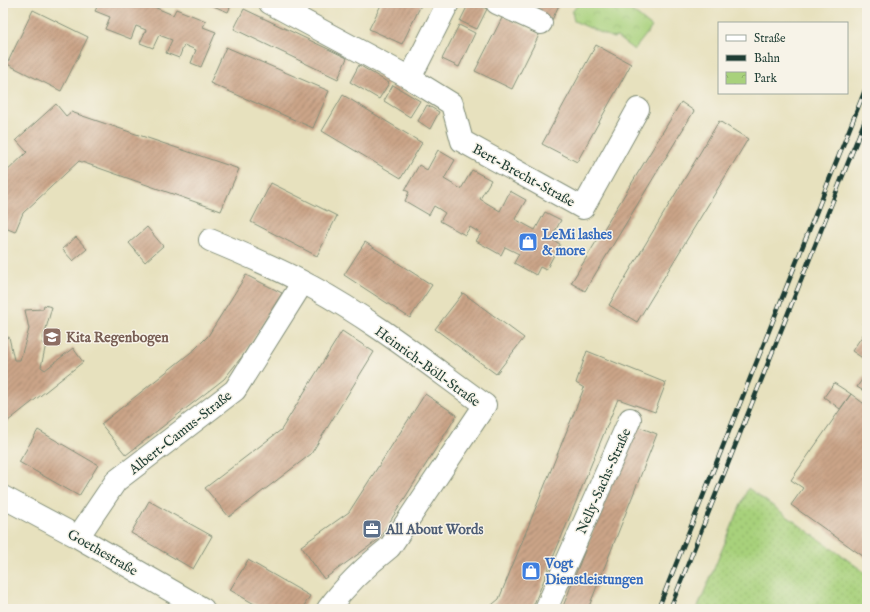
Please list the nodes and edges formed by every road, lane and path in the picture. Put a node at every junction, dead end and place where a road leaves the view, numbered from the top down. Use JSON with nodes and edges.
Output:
{"nodes":[{"id":1,"x":270,"y":3,"type":"edge"},
{"id":2,"x":448,"y":3,"type":"edge"},
{"id":3,"x":497,"y":3,"type":"edge"},
{"id":4,"x":541,"y":23,"type":"dead end"},
{"id":5,"x":410,"y":78,"type":"junction"},
{"id":6,"x":638,"y":109,"type":"dead end"},
{"id":7,"x":210,"y":240,"type":"dead end"},
{"id":8,"x":303,"y":282,"type":"junction"},
{"id":9,"x":630,"y":419,"type":"dead end"},
{"id":10,"x":3,"y":497,"type":"edge"},
{"id":11,"x":78,"y":537,"type":"junction"},
{"id":12,"x":202,"y":609,"type":"edge"},
{"id":13,"x":328,"y":609,"type":"edge"},
{"id":14,"x":546,"y":609,"type":"edge"}],
"edges":[{"from":1,"to":5,"type":"street","name":"Bert-Brecht-Straße"},
{"from":2,"to":5,"type":"street"},
{"from":3,"to":4,"type":"street"},
{"from":5,"to":6,"type":"street","name":"Bert-Brecht-Straße"},
{"from":7,"to":8,"type":"street","name":"Heinrich-Böll-Straße"},
{"from":8,"to":11,"type":"street","name":"Albert-Camus-Straße"},
{"from":8,"to":13,"type":"street","name":"Heinrich-Böll-Straße"},
{"from":9,"to":14,"type":"street","name":"Nelly-Sachs-Straße"},
{"from":10,"to":11,"type":"street","name":"Goethestraße"},
{"from":11,"to":12,"type":"street","name":"Goethestraße"}]}
